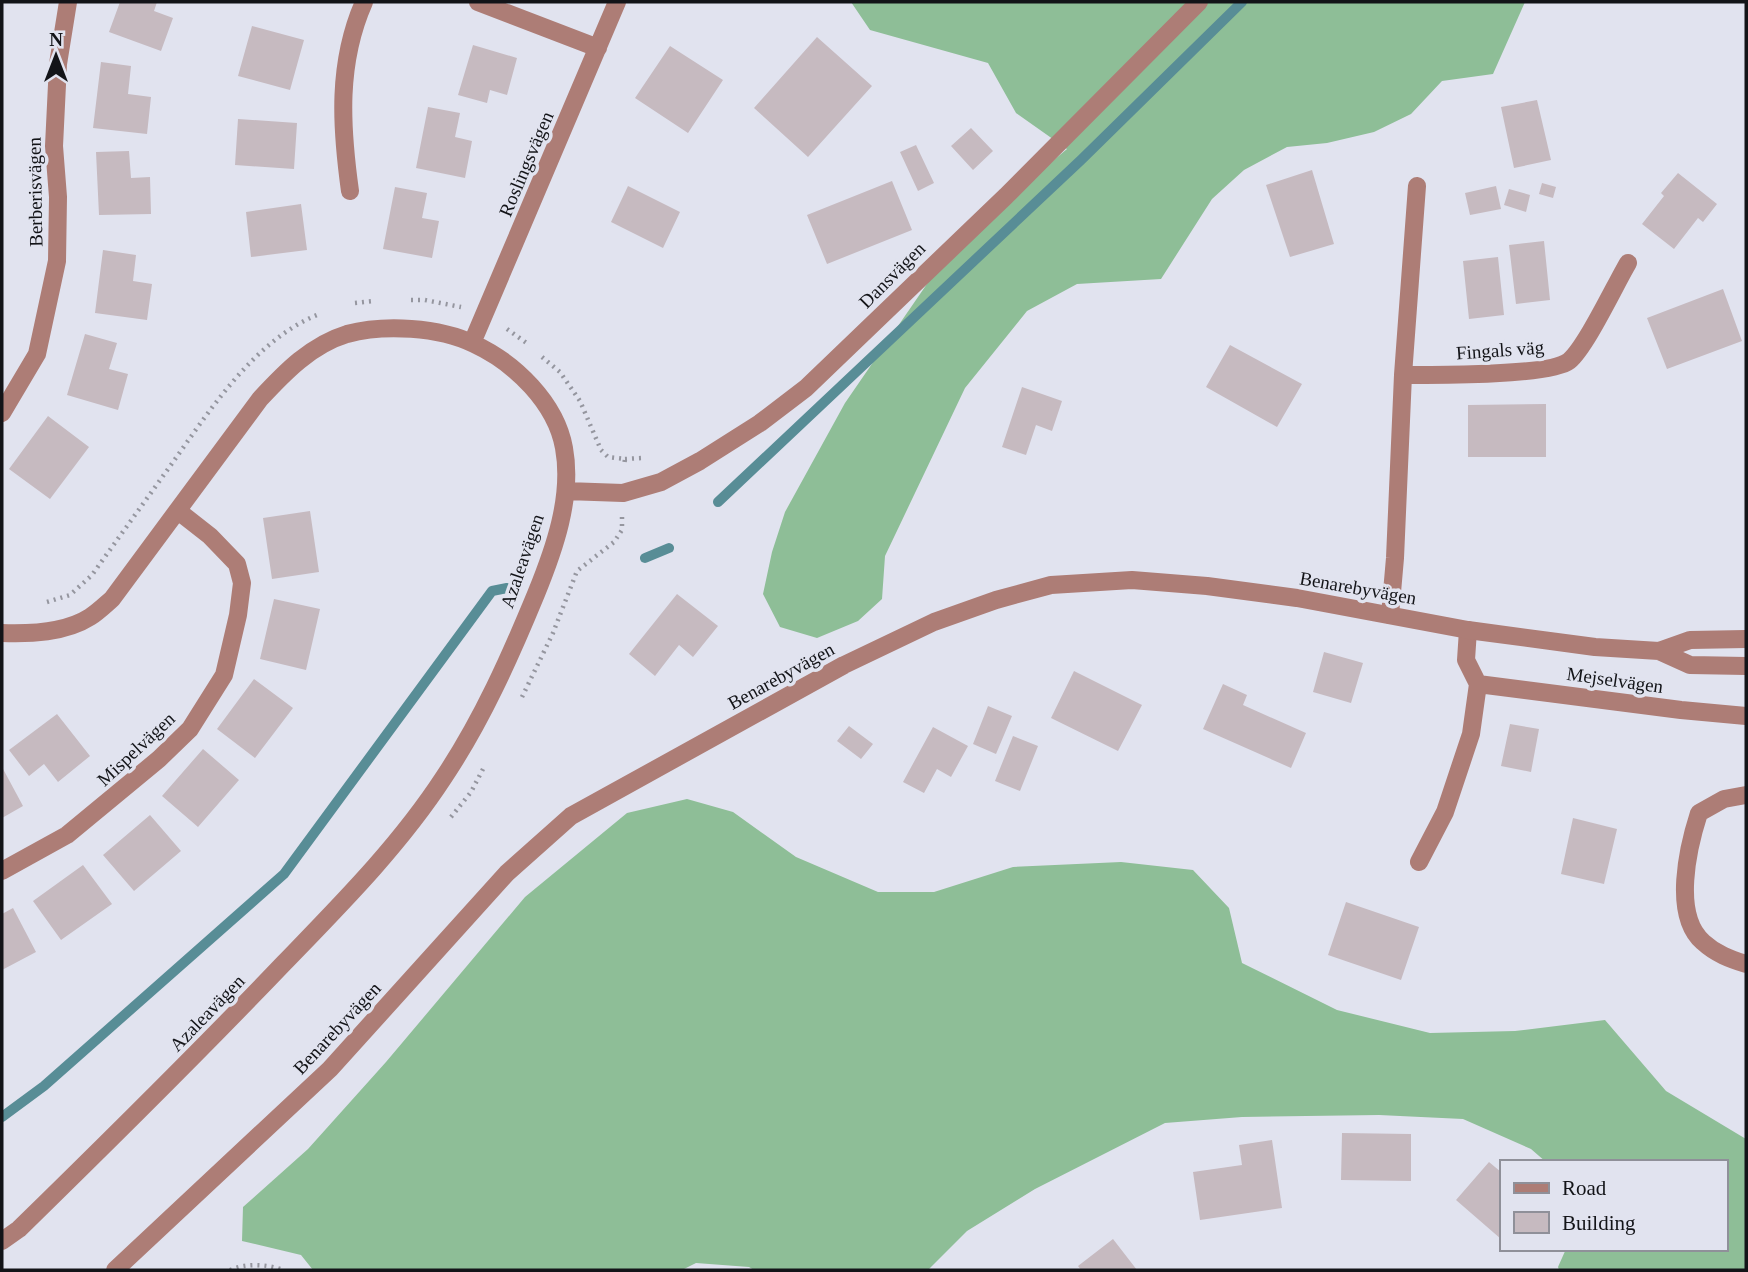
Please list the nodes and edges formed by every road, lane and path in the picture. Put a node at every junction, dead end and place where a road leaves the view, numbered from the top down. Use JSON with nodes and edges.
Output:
{"nodes":[{"id":1,"x":68,"y":2,"type":"edge"},
{"id":2,"x":364,"y":2,"type":"edge"},
{"id":3,"x":478,"y":2,"type":"edge"},
{"id":4,"x":617,"y":2,"type":"edge"},
{"id":5,"x":1199,"y":2,"type":"edge"},
{"id":6,"x":598,"y":48,"type":"junction"},
{"id":7,"x":1417,"y":186,"type":"dead end"},
{"id":8,"x":350,"y":191,"type":"dead end"},
{"id":9,"x":1628,"y":263,"type":"dead end"},
{"id":10,"x":405,"y":300,"type":"dead end"},
{"id":11,"x":384,"y":301,"type":"dead end"},
{"id":12,"x":345,"y":305,"type":"dead end"},
{"id":13,"x":325,"y":312,"type":"dead end"},
{"id":14,"x":482,"y":316,"type":"junction"},
{"id":15,"x":472,"y":343,"type":"junction"},
{"id":16,"x":1403,"y":375,"type":"junction"},
{"id":17,"x":2,"y":413,"type":"edge"},
{"id":18,"x":566,"y":491,"type":"junction"},
{"id":19,"x":623,"y":493,"type":"junction"},
{"id":20,"x":178,"y":511,"type":"junction"},
{"id":21,"x":41,"y":604,"type":"dead end"},
{"id":22,"x":1390,"y":615,"type":"junction"},
{"id":23,"x":1468,"y":630,"type":"junction"},
{"id":24,"x":2,"y":633,"type":"edge"},
{"id":25,"x":1746,"y":639,"type":"edge"},
{"id":26,"x":1659,"y":650,"type":"junction"},
{"id":27,"x":1746,"y":666,"type":"edge"},
{"id":28,"x":1478,"y":684,"type":"junction"},
{"id":29,"x":519,"y":703,"type":"dead end"},
{"id":30,"x":1746,"y":716,"type":"edge"},
{"id":31,"x":489,"y":757,"type":"dead end"},
{"id":32,"x":1746,"y":795,"type":"edge"},
{"id":33,"x":444,"y":825,"type":"dead end"},
{"id":34,"x":1419,"y":862,"type":"dead end"},
{"id":35,"x":2,"y":871,"type":"edge"},
{"id":36,"x":1746,"y":964,"type":"edge"},
{"id":37,"x":2,"y":1241,"type":"edge"},
{"id":38,"x":115,"y":1270,"type":"edge"},
{"id":39,"x":230,"y":1270,"type":"edge"},
{"id":40,"x":283,"y":1270,"type":"edge"}],
"edges":[{"from":1,"to":17,"type":"street","name":"Berberisvägen"},
{"from":2,"to":8,"type":"street"},
{"from":3,"to":6,"type":"street"},
{"from":4,"to":6,"type":"street","name":"Roslingsvägen"},
{"from":5,"to":19,"type":"street","name":"Dansvägen"},
{"from":6,"to":14,"type":"street","name":"Roslingsvägen"},
{"from":7,"to":16,"type":"street"},
{"from":9,"to":16,"type":"street","name":"Fingals väg"},
{"from":10,"to":14,"type":"path"},
{"from":11,"to":12,"type":"path"},
{"from":13,"to":21,"type":"path"},
{"from":14,"to":15,"type":"street","name":"Roslingsvägen"},
{"from":14,"to":19,"type":"path"},
{"from":15,"to":18,"type":"street","name":"Azaleavägen"},
{"from":15,"to":20,"type":"street","name":"Azaleavägen"},
{"from":16,"to":22,"type":"street"},
{"from":18,"to":19,"type":"street","name":"Dansvägen"},
{"from":18,"to":37,"type":"street","name":"Azaleavägen"},
{"from":19,"to":29,"type":"path"},
{"from":20,"to":24,"type":"street","name":"Azaleavägen"},
{"from":20,"to":35,"type":"street","name":"Mispelvägen"},
{"from":22,"to":23,"type":"street","name":"Benarebyvägen"},
{"from":22,"to":38,"type":"street","name":"Benarebyvägen"},
{"from":23,"to":26,"type":"street","name":"Benarebyvägen"},
{"from":23,"to":28,"type":"street"},
{"from":25,"to":26,"type":"street","name":"Benarebyvägen"},
{"from":26,"to":27,"type":"street","name":"Benarebyvägen"},
{"from":28,"to":30,"type":"street","name":"Mejselvägen"},
{"from":28,"to":34,"type":"street"},
{"from":31,"to":33,"type":"path"},
{"from":32,"to":36,"type":"street"},
{"from":39,"to":40,"type":"path"}]}
